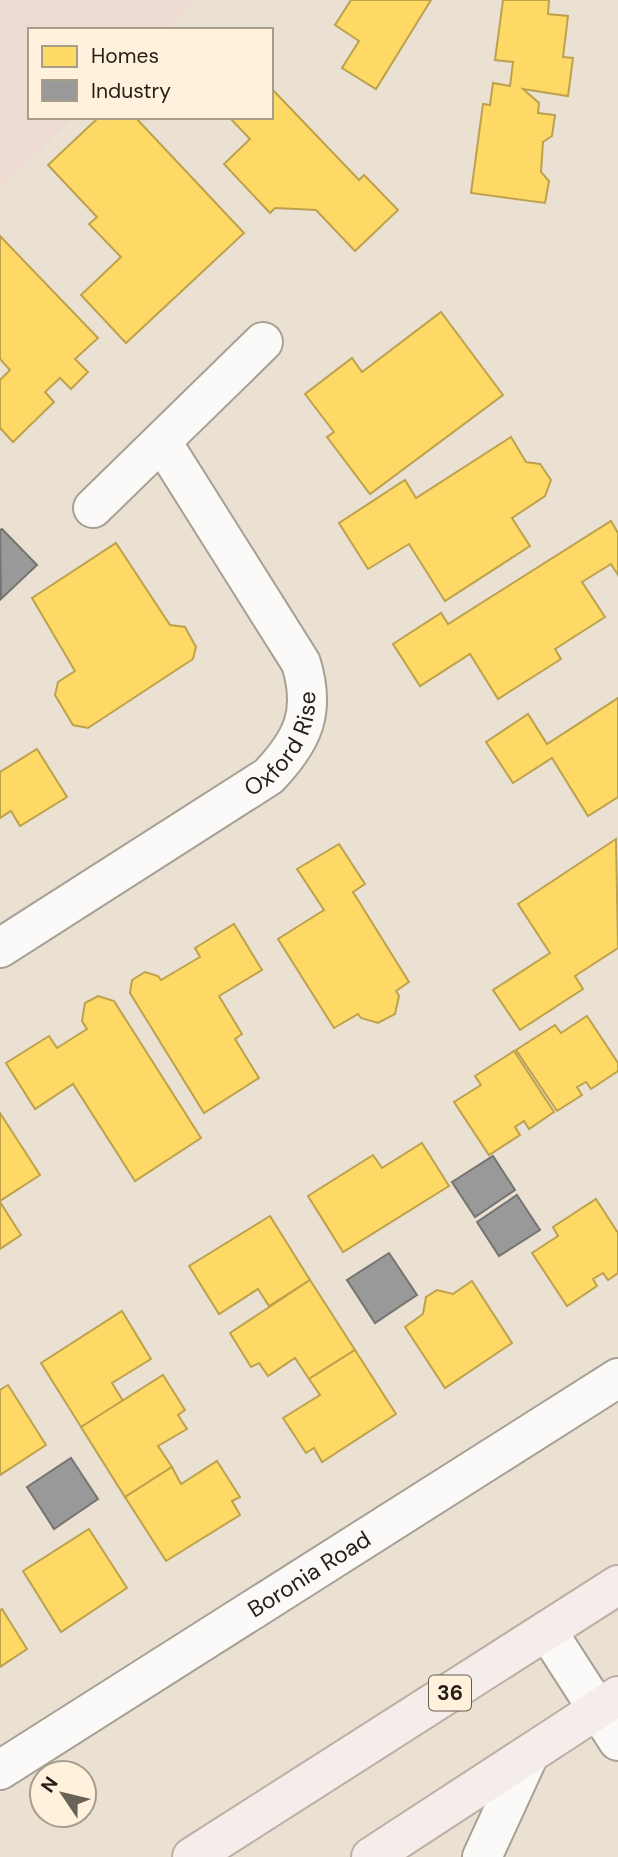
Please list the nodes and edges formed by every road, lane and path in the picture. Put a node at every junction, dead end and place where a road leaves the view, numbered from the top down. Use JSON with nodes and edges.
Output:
{"nodes":[{"id":1,"x":263,"y":342,"type":"dead end"},
{"id":2,"x":162,"y":442,"type":"junction"},
{"id":3,"x":93,"y":508,"type":"dead end"},
{"id":4,"x":0,"y":948,"type":"edge"},
{"id":5,"x":618,"y":1378,"type":"edge"},
{"id":6,"x":618,"y":1585,"type":"edge"},
{"id":7,"x":547,"y":1631,"type":"junction"},
{"id":8,"x":611,"y":1716,"type":"edge"},
{"id":9,"x":528,"y":1758,"type":"junction"},
{"id":10,"x":0,"y":1770,"type":"edge"},
{"id":11,"x":192,"y":1857,"type":"edge"},
{"id":12,"x":371,"y":1857,"type":"edge"},
{"id":13,"x":482,"y":1857,"type":"edge"}],
"edges":[{"from":1,"to":2,"type":"street"},
{"from":2,"to":3,"type":"street"},
{"from":2,"to":4,"type":"street","name":"Oxford Rise"},
{"from":5,"to":10,"type":"street","name":"Boronia Road"},
{"from":6,"to":7,"type":"main road","number":"36"},
{"from":7,"to":8,"type":"street"},
{"from":7,"to":11,"type":"main road","number":"36"},
{"from":8,"to":9,"type":"main road"},
{"from":9,"to":12,"type":"main road"},
{"from":9,"to":13,"type":"street"}]}
